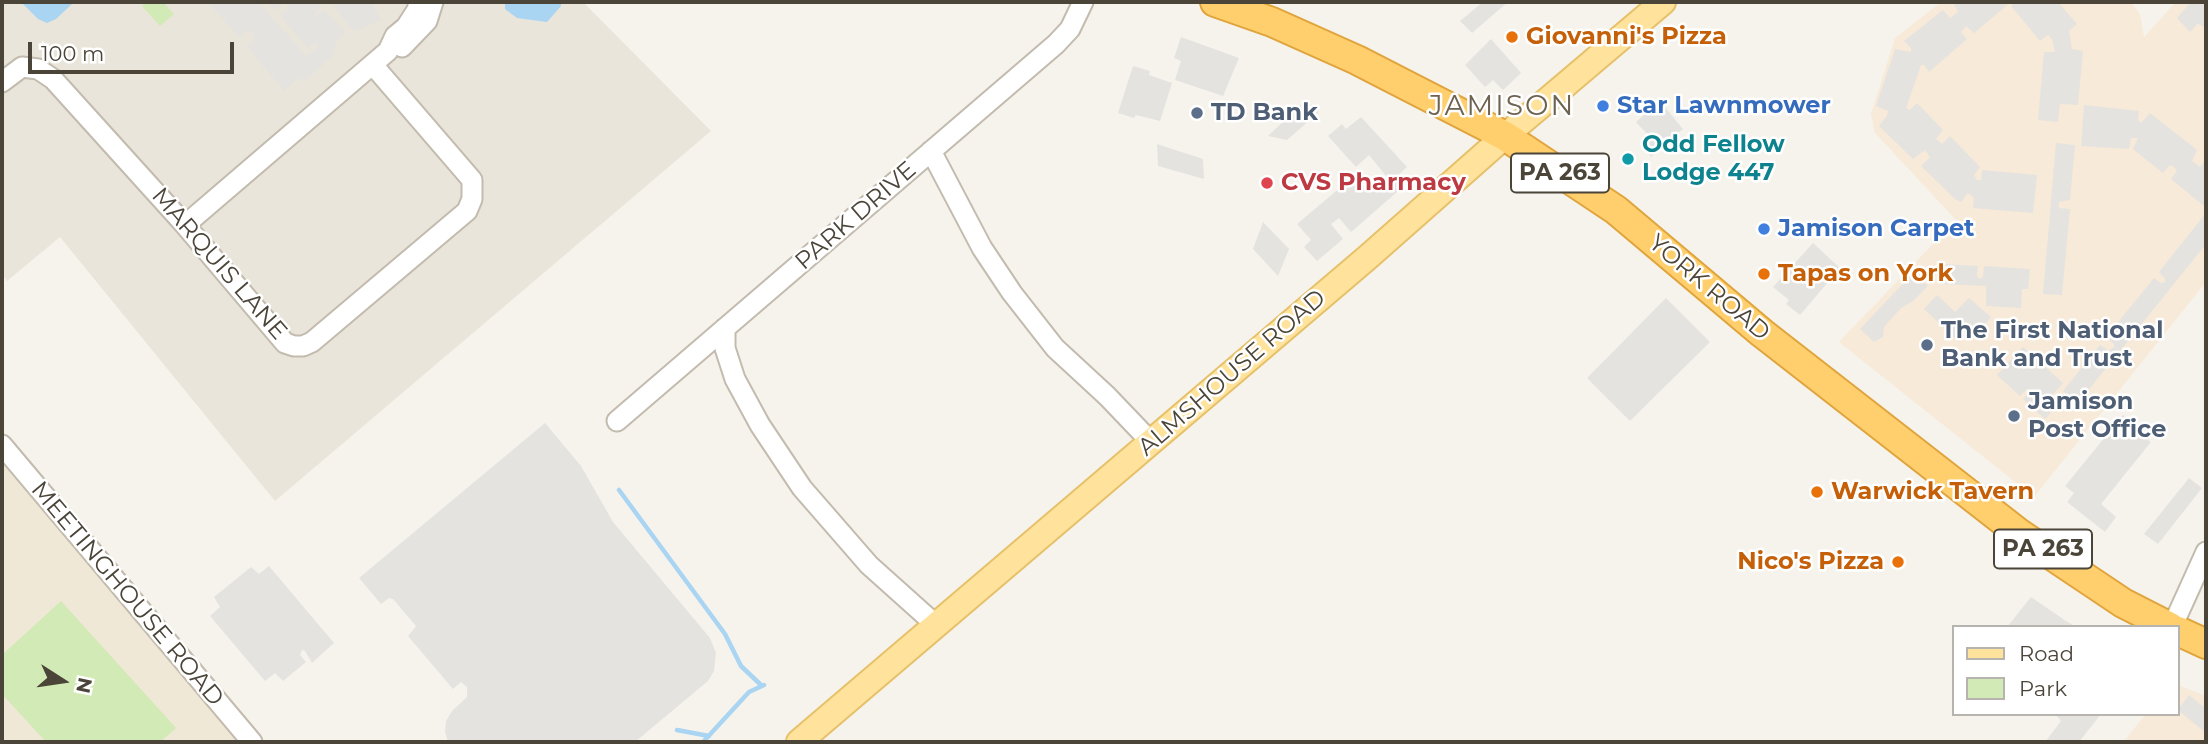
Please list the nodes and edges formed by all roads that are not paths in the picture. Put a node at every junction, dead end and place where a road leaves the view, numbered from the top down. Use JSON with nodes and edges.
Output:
{"nodes":[{"id":1,"x":419,"y":2,"type":"edge"},
{"id":2,"x":433,"y":2,"type":"edge"},
{"id":3,"x":1083,"y":2,"type":"edge"},
{"id":4,"x":1215,"y":2,"type":"edge"},
{"id":5,"x":1663,"y":2,"type":"edge"},
{"id":6,"x":388,"y":51,"type":"junction"},
{"id":7,"x":373,"y":65,"type":"junction"},
{"id":8,"x":2,"y":82,"type":"edge"},
{"id":9,"x":1505,"y":136,"type":"junction"},
{"id":10,"x":931,"y":151,"type":"junction"},
{"id":11,"x":185,"y":225,"type":"junction"},
{"id":12,"x":725,"y":328,"type":"junction"},
{"id":13,"x":617,"y":421,"type":"dead end"},
{"id":14,"x":1151,"y":442,"type":"junction"},
{"id":15,"x":2,"y":445,"type":"edge"},
{"id":16,"x":2206,"y":552,"type":"edge"},
{"id":17,"x":936,"y":625,"type":"junction"},
{"id":18,"x":2167,"y":625,"type":"edge"},
{"id":19,"x":2172,"y":625,"type":"edge"},
{"id":20,"x":2180,"y":632,"type":"edge"},
{"id":21,"x":2206,"y":644,"type":"edge"},
{"id":22,"x":252,"y":742,"type":"edge"},
{"id":23,"x":799,"y":742,"type":"edge"}],
"edges":[{"from":1,"to":6,"type":"street"},
{"from":2,"to":6,"type":"street"},
{"from":3,"to":10,"type":"street","name":"PARK DRIVE"},
{"from":4,"to":9,"type":"highway","name":"YORK ROAD","number":"PA 263"},
{"from":5,"to":9,"type":"main road","name":"ALMSHOUSE ROAD"},
{"from":6,"to":7,"type":"street"},
{"from":7,"to":11,"type":"street"},
{"from":7,"to":11,"type":"street","name":"MARQUIS LANE"},
{"from":8,"to":11,"type":"street","name":"MARQUIS LANE"},
{"from":9,"to":14,"type":"main road","name":"ALMSHOUSE ROAD"},
{"from":9,"to":18,"type":"highway","name":"YORK ROAD","number":"PA 263"},
{"from":10,"to":12,"type":"street","name":"PARK DRIVE"},
{"from":10,"to":14,"type":"street"},
{"from":12,"to":13,"type":"street","name":"PARK DRIVE"},
{"from":12,"to":17,"type":"street"},
{"from":14,"to":17,"type":"main road","name":"ALMSHOUSE ROAD"},
{"from":15,"to":22,"type":"street","name":"MEETINGHOUSE ROAD"},
{"from":16,"to":19,"type":"street"},
{"from":17,"to":23,"type":"main road","name":"ALMSHOUSE ROAD"},
{"from":20,"to":21,"type":"highway"}]}
